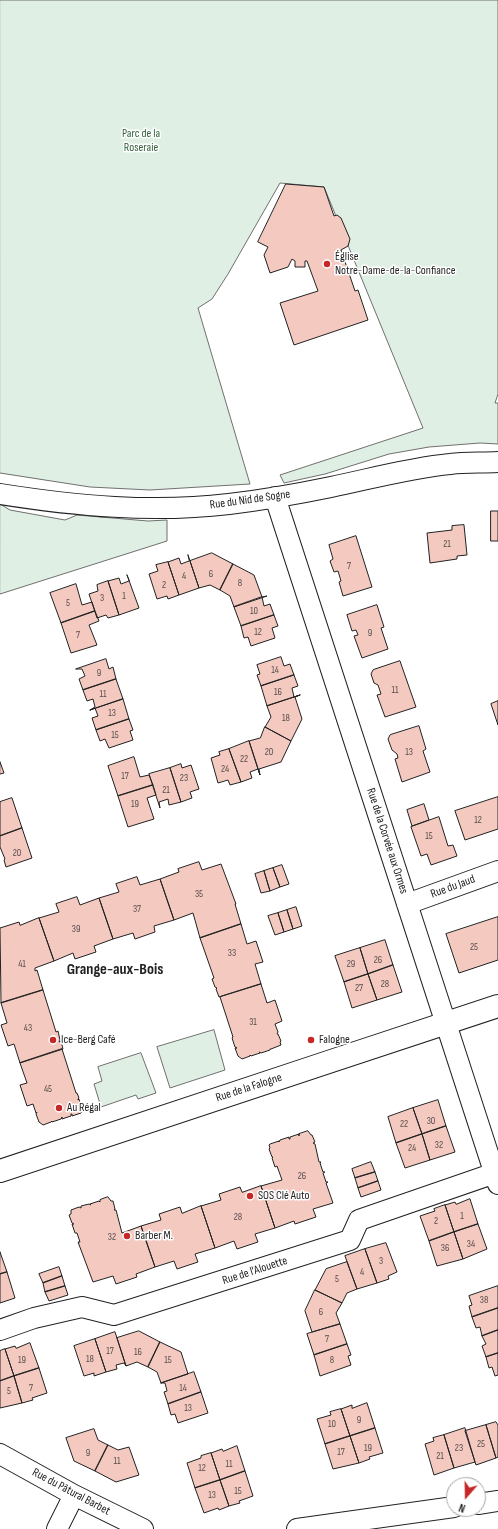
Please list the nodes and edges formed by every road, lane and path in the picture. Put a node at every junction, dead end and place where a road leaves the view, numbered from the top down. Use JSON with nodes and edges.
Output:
{"nodes":[{"id":1,"x":498,"y":462,"type":"edge"},
{"id":2,"x":0,"y":494,"type":"edge"},
{"id":3,"x":275,"y":497,"type":"junction"},
{"id":4,"x":498,"y":871,"type":"edge"},
{"id":5,"x":408,"y":904,"type":"junction"},
{"id":6,"x":498,"y":1006,"type":"edge"},
{"id":7,"x":447,"y":1023,"type":"junction"},
{"id":8,"x":0,"y":1171,"type":"edge"},
{"id":9,"x":497,"y":1176,"type":"edge"},
{"id":10,"x":0,"y":1330,"type":"edge"},
{"id":11,"x":0,"y":1454,"type":"edge"},
{"id":12,"x":74,"y":1495,"type":"junction"},
{"id":13,"x":498,"y":1501,"type":"edge"},
{"id":14,"x":486,"y":1503,"type":"edge"},
{"id":15,"x":446,"y":1508,"type":"edge"},
{"id":16,"x":56,"y":1529,"type":"edge"},
{"id":17,"x":143,"y":1529,"type":"edge"},
{"id":18,"x":297,"y":1529,"type":"edge"}],
"edges":[{"from":1,"to":3,"type":"street","name":"Rue du Nid de Sogne"},
{"from":2,"to":3,"type":"street","name":"Rue du Nid de Sogne"},
{"from":3,"to":5,"type":"street","name":"Rue de la Corvée aux Ormes"},
{"from":4,"to":5,"type":"street","name":"Rue du Jaud"},
{"from":5,"to":7,"type":"street","name":"Rue de la Corvée aux Ormes"},
{"from":6,"to":7,"type":"street","name":"Rue de la Falogne"},
{"from":7,"to":8,"type":"street","name":"Rue de la Falogne"},
{"from":7,"to":9,"type":"street","name":"Rue de la Corvée aux Ormes"},
{"from":9,"to":10,"type":"street","name":"Rue de l'Alouette"},
{"from":11,"to":12,"type":"street","name":"Rue du Pâtural Barbet"},
{"from":12,"to":16,"type":"street"},
{"from":12,"to":17,"type":"street","name":"Rue du Pâtural Barbet"},
{"from":13,"to":14,"type":"street"},
{"from":15,"to":18,"type":"street"}]}
